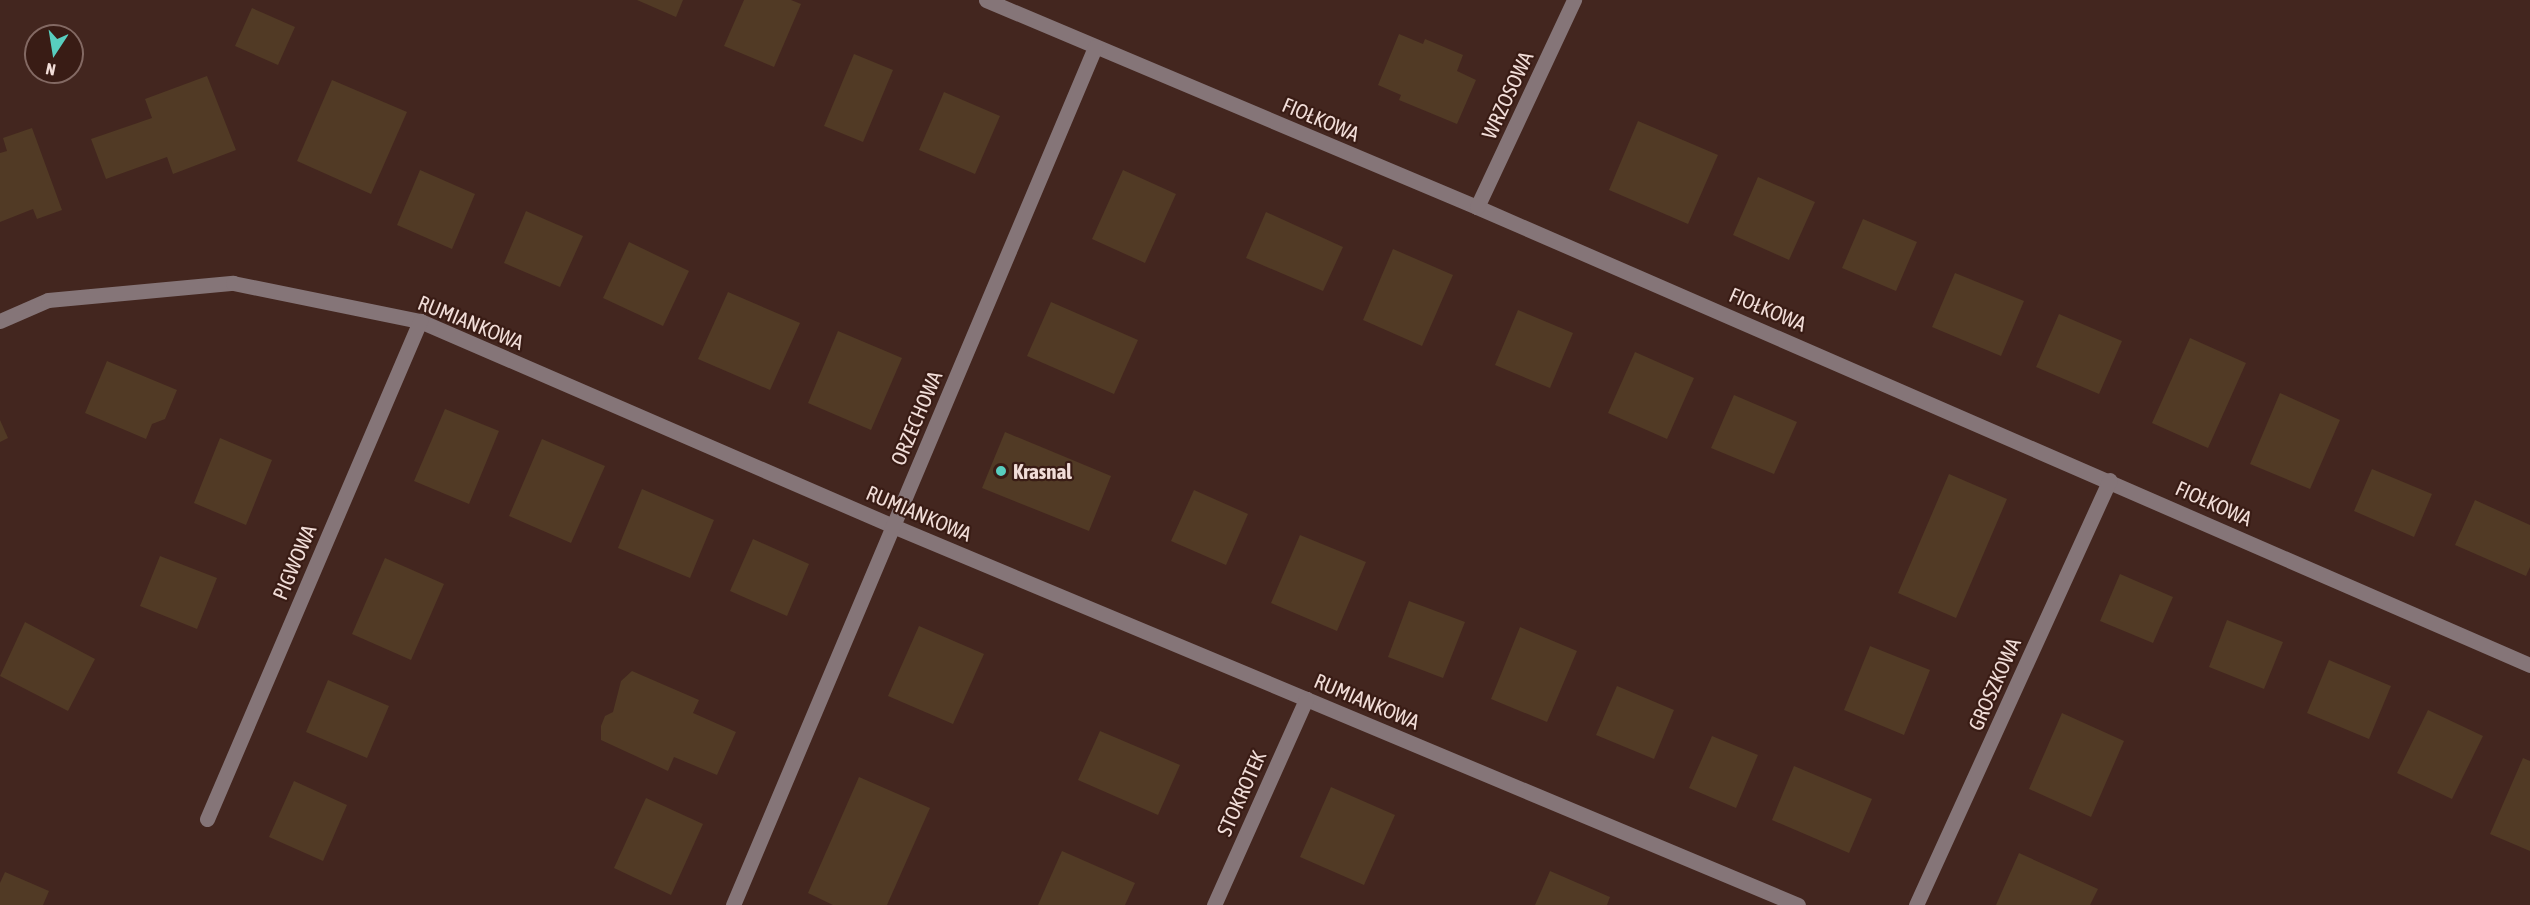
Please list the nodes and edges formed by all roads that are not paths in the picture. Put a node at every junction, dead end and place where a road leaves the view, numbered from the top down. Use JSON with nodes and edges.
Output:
{"nodes":[{"id":1,"x":986,"y":0,"type":"edge"},
{"id":2,"x":1574,"y":0,"type":"edge"},
{"id":3,"x":1095,"y":47,"type":"junction"},
{"id":4,"x":1477,"y":207,"type":"junction"},
{"id":5,"x":0,"y":321,"type":"edge"},
{"id":6,"x":420,"y":321,"type":"junction"},
{"id":7,"x":2110,"y":480,"type":"junction"},
{"id":8,"x":893,"y":526,"type":"junction"},
{"id":9,"x":2530,"y":665,"type":"edge"},
{"id":10,"x":1306,"y":699,"type":"junction"},
{"id":11,"x":207,"y":819,"type":"dead end"},
{"id":12,"x":733,"y":905,"type":"edge"},
{"id":13,"x":1214,"y":905,"type":"edge"},
{"id":14,"x":1798,"y":905,"type":"edge"},
{"id":15,"x":1916,"y":905,"type":"edge"}],
"edges":[{"from":1,"to":3,"type":"street","name":"FIOŁKOWA"},
{"from":2,"to":4,"type":"street","name":"WRZOSOWA"},
{"from":3,"to":4,"type":"street","name":"FIOŁKOWA"},
{"from":3,"to":8,"type":"street","name":"ORZECHOWA"},
{"from":4,"to":7,"type":"street","name":"FIOŁKOWA"},
{"from":5,"to":6,"type":"street","name":"RUMIANKOWA"},
{"from":6,"to":8,"type":"street","name":"RUMIANKOWA"},
{"from":6,"to":11,"type":"street","name":"PIGWOWA"},
{"from":7,"to":9,"type":"street","name":"FIOŁKOWA"},
{"from":7,"to":15,"type":"street","name":"GROSZKOWA"},
{"from":8,"to":10,"type":"street","name":"RUMIANKOWA"},
{"from":8,"to":12,"type":"street","name":"ORZECHOWA"},
{"from":10,"to":13,"type":"street","name":"STOKROTEK"},
{"from":10,"to":14,"type":"street","name":"RUMIANKOWA"}]}
